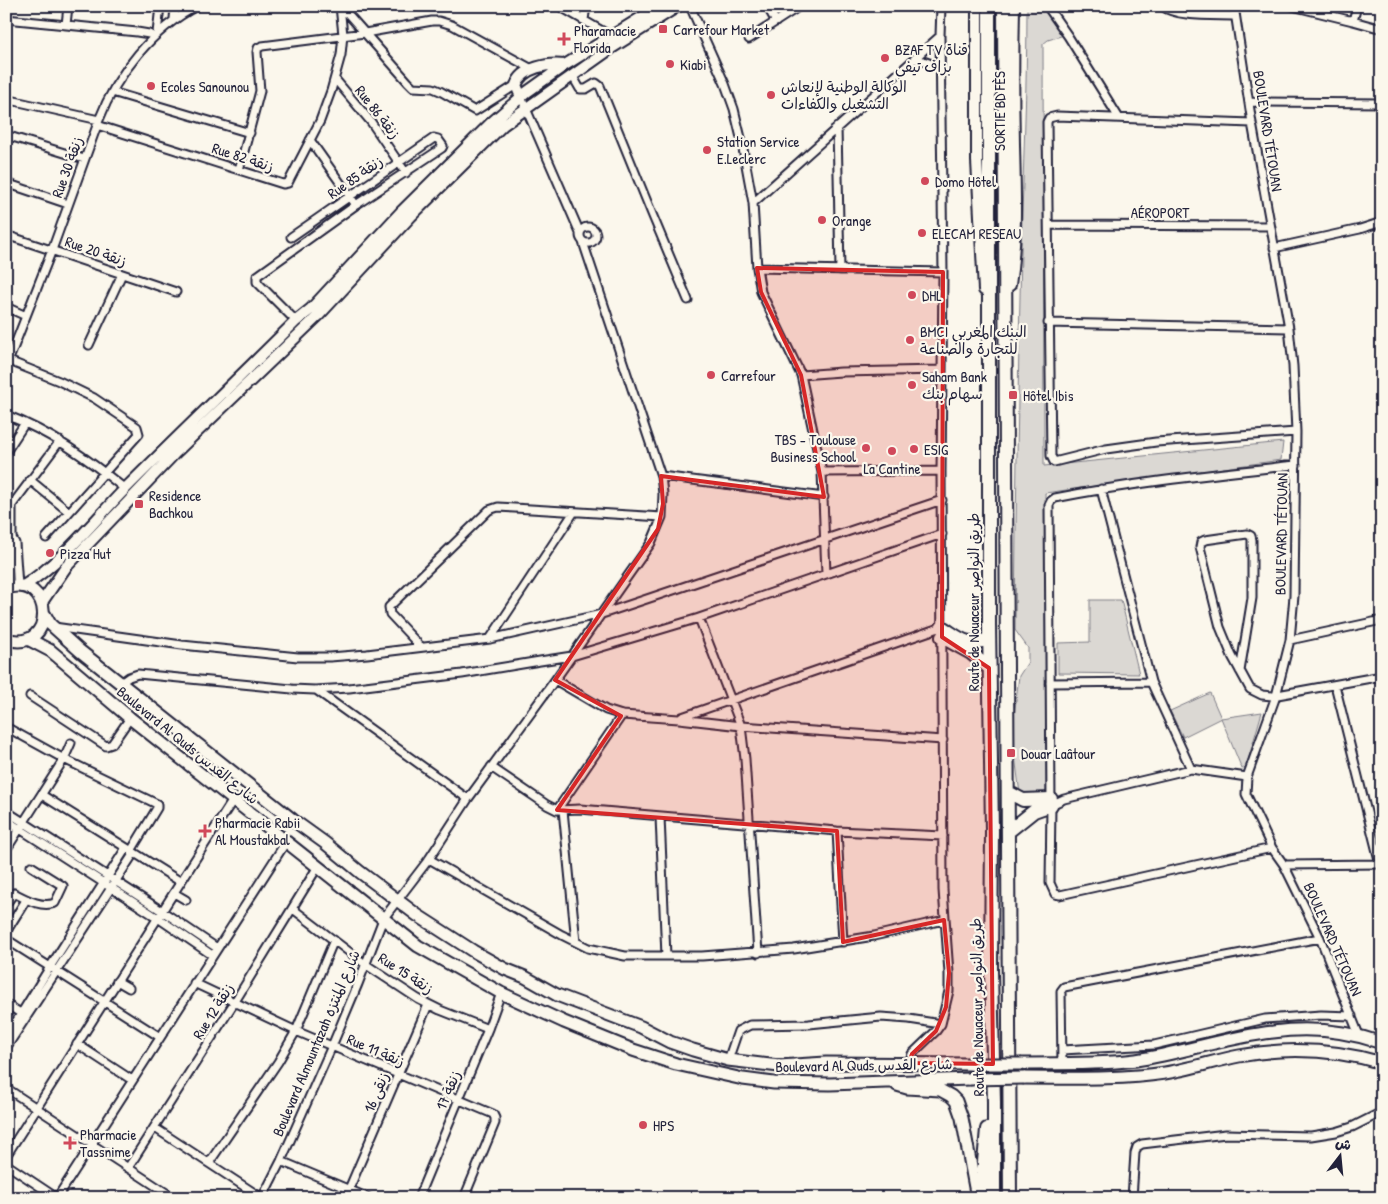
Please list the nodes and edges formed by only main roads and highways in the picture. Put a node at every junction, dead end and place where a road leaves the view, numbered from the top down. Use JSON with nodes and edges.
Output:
{"nodes":[{"id":1,"x":660,"y":6,"type":"edge"},
{"id":2,"x":678,"y":6,"type":"edge"},
{"id":3,"x":977,"y":6,"type":"edge"},
{"id":4,"x":989,"y":6,"type":"edge"},
{"id":5,"x":1004,"y":6,"type":"edge"},
{"id":6,"x":1014,"y":6,"type":"edge"},
{"id":7,"x":565,"y":65,"type":"junction"},
{"id":8,"x":521,"y":97,"type":"junction"},
{"id":9,"x":1006,"y":305,"type":"junction"},
{"id":10,"x":989,"y":309,"type":"junction"},
{"id":11,"x":14,"y":587,"type":"edge"},
{"id":12,"x":42,"y":602,"type":"junction"},
{"id":13,"x":45,"y":615,"type":"junction"},
{"id":14,"x":28,"y":639,"type":"junction"},
{"id":15,"x":989,"y":639,"type":"junction"},
{"id":16,"x":8,"y":641,"type":"edge"},
{"id":17,"x":989,"y":668,"type":"junction"},
{"id":18,"x":1008,"y":792,"type":"junction"},
{"id":19,"x":1009,"y":832,"type":"junction"},
{"id":20,"x":1382,"y":1042,"type":"edge"},
{"id":21,"x":1382,"y":1063,"type":"edge"},
{"id":22,"x":889,"y":1082,"type":"junction"},
{"id":23,"x":994,"y":1102,"type":"junction"},
{"id":24,"x":977,"y":1198,"type":"edge"},
{"id":25,"x":983,"y":1198,"type":"edge"},
{"id":26,"x":994,"y":1198,"type":"edge"},
{"id":27,"x":1010,"y":1198,"type":"edge"}],
"edges":[{"from":1,"to":7,"type":"main road"},
{"from":2,"to":12,"type":"main road"},
{"from":3,"to":10,"type":"main road"},
{"from":4,"to":10,"type":"highway","name":"Route de Nouaceur طريق النواصر"},
{"from":5,"to":9,"type":"highway","name":"Route de Nouaceur طريق النواصر"},
{"from":6,"to":9,"type":"main road","name":"SORTIE BD FÈS"},
{"from":7,"to":8,"type":"main road"},
{"from":7,"to":8,"type":"main road"},
{"from":8,"to":11,"type":"main road"},
{"from":9,"to":18,"type":"highway","name":"Route de Nouaceur طريق النواصر"},
{"from":10,"to":15,"type":"highway","name":"Route de Nouaceur طريق النواصر"},
{"from":11,"to":12,"type":"main road"},
{"from":12,"to":13,"type":"main road"},
{"from":13,"to":14,"type":"main road"},
{"from":13,"to":20,"type":"main road","name":"Boulevard Al Quds شارع القدس","bridge":true},
{"from":14,"to":16,"type":"main road"},
{"from":14,"to":22,"type":"main road","name":"Boulevard Al Quds شارع القدس"},
{"from":15,"to":17,"type":"highway","name":"Route de Nouaceur طريق النواصر"},
{"from":15,"to":17,"type":"highway"},
{"from":17,"to":23,"type":"highway","name":"Route de Nouaceur طريق النواصر"},
{"from":18,"to":19,"type":"highway","name":"Route de Nouaceur طريق النواصر"},
{"from":18,"to":19,"type":"highway"},
{"from":19,"to":27,"type":"highway","name":"Route de Nouaceur طريق النواصر"},
{"from":21,"to":22,"type":"main road","name":"Boulevard Al Quds شارع القدس","bridge":true},
{"from":22,"to":24,"type":"main road"},
{"from":23,"to":25,"type":"highway"},
{"from":23,"to":26,"type":"highway","name":"Route de Nouaceur طريق النواصر"}]}
